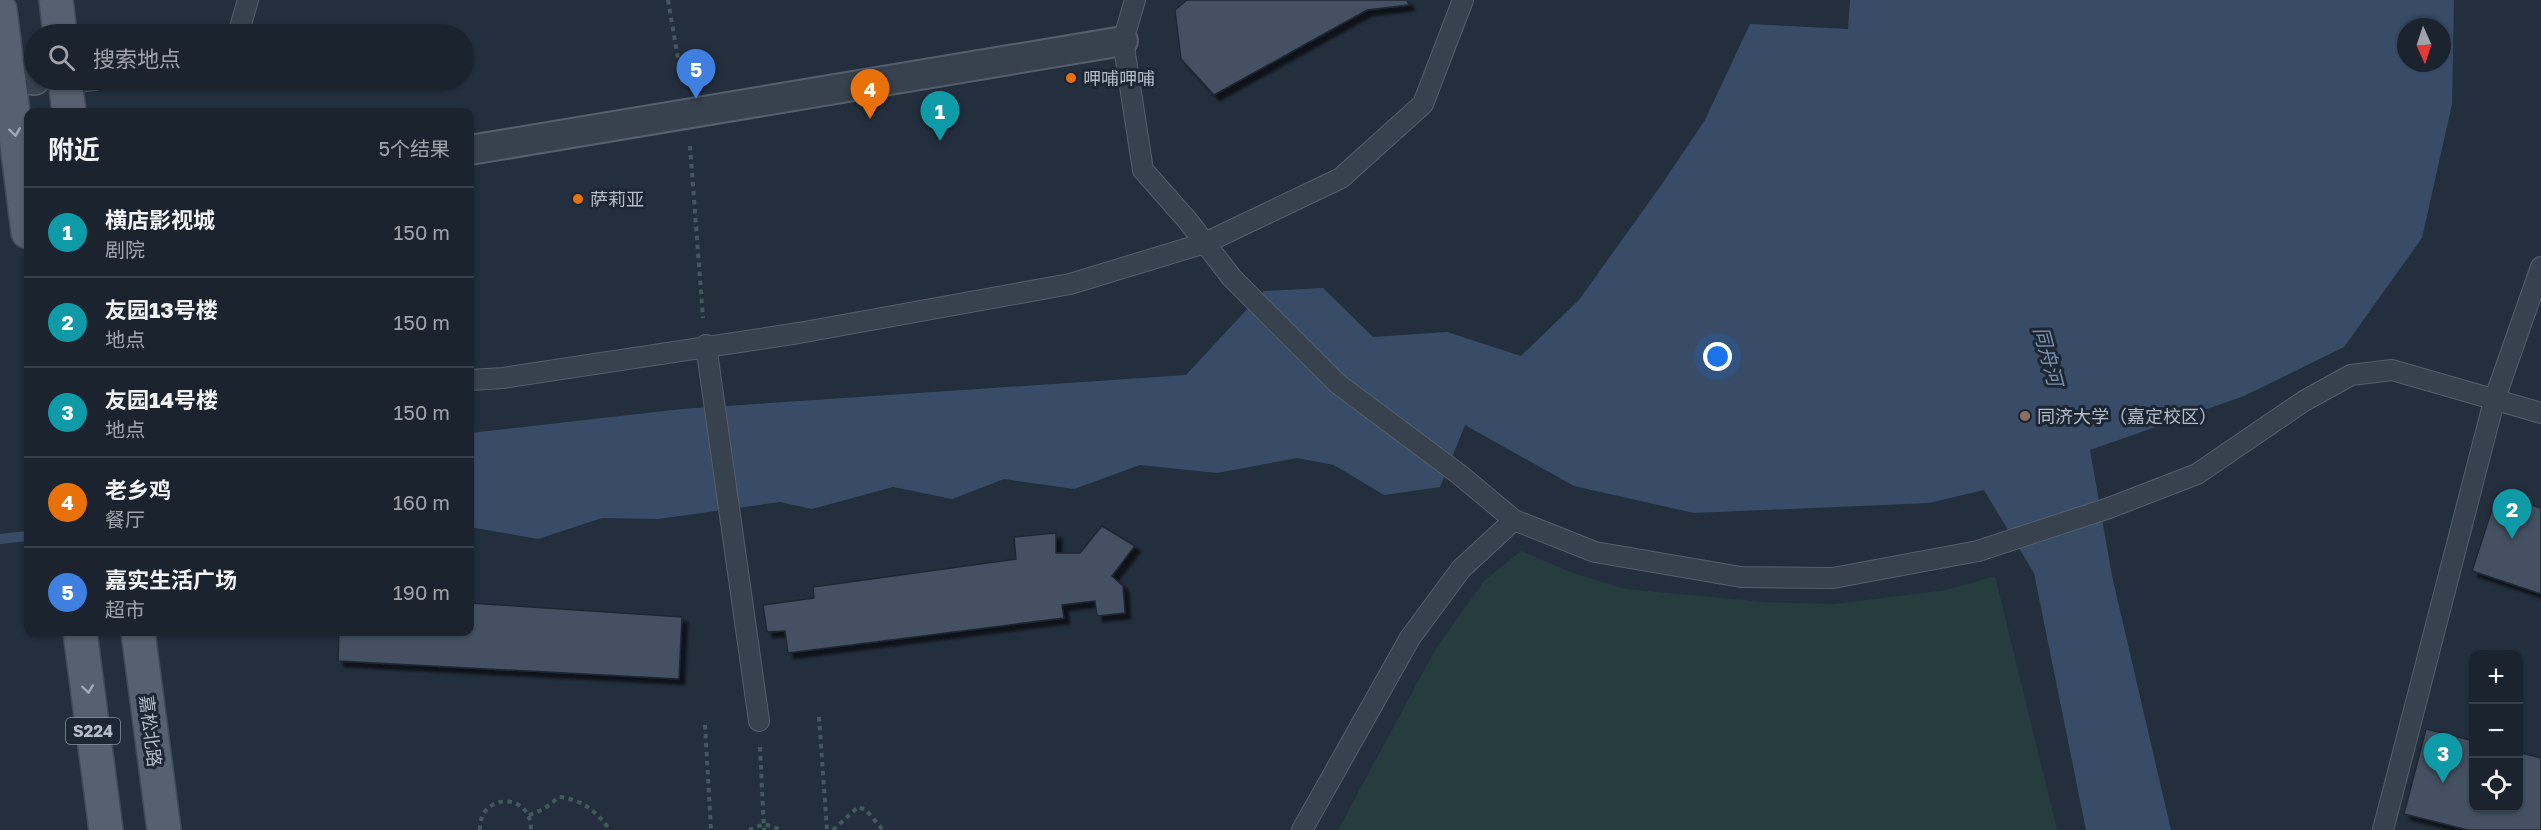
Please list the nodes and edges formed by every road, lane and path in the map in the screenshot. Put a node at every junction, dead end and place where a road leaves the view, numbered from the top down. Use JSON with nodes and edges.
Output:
{"nodes":[{"id":1,"x":56,"y":0,"type":"edge"},
{"id":2,"x":248,"y":0,"type":"edge"},
{"id":3,"x":668,"y":0,"type":"edge"},
{"id":4,"x":1135,"y":0,"type":"edge"},
{"id":5,"x":1463,"y":0,"type":"edge"},
{"id":6,"x":0,"y":10,"type":"edge"},
{"id":7,"x":59,"y":24,"type":"edge"},
{"id":8,"x":241,"y":24,"type":"edge"},
{"id":9,"x":1123,"y":41,"type":"junction"},
{"id":10,"x":24,"y":46,"type":"edge"},
{"id":11,"x":47,"y":90,"type":"edge"},
{"id":12,"x":45,"y":108,"type":"edge"},
{"id":13,"x":688,"y":114,"type":"junction"},
{"id":14,"x":474,"y":149,"type":"edge"},
{"id":15,"x":1205,"y":243,"type":"junction"},
{"id":16,"x":2541,"y":267,"type":"edge"},
{"id":17,"x":706,"y":345,"type":"junction"},
{"id":18,"x":474,"y":380,"type":"edge"},
{"id":19,"x":2494,"y":401,"type":"junction"},
{"id":20,"x":2541,"y":413,"type":"edge"},
{"id":21,"x":1514,"y":520,"type":"junction"},
{"id":22,"x":81,"y":636,"type":"edge"},
{"id":23,"x":139,"y":636,"type":"edge"},
{"id":24,"x":819,"y":717,"type":"dead end"},
{"id":25,"x":759,"y":721,"type":"joint"},
{"id":26,"x":705,"y":725,"type":"dead end"},
{"id":27,"x":529,"y":815,"type":"junction"},
{"id":28,"x":764,"y":824,"type":"junction"},
{"id":29,"x":106,"y":830,"type":"edge"},
{"id":30,"x":164,"y":830,"type":"edge"},
{"id":31,"x":480,"y":830,"type":"edge"},
{"id":32,"x":531,"y":830,"type":"edge"},
{"id":33,"x":610,"y":830,"type":"edge"},
{"id":34,"x":711,"y":830,"type":"edge"},
{"id":35,"x":749,"y":830,"type":"edge"},
{"id":36,"x":764,"y":830,"type":"edge"},
{"id":37,"x":782,"y":830,"type":"edge"},
{"id":38,"x":826,"y":830,"type":"edge"},
{"id":39,"x":833,"y":830,"type":"edge"},
{"id":40,"x":883,"y":830,"type":"edge"},
{"id":41,"x":1302,"y":830,"type":"edge"},
{"id":42,"x":2383,"y":830,"type":"edge"}],
"edges":[{"from":1,"to":7,"type":"main road"},
{"from":2,"to":8,"type":"lane"},
{"from":3,"to":13,"type":"path"},
{"from":4,"to":9,"type":"lane"},
{"from":5,"to":15,"type":"lane"},
{"from":6,"to":10,"type":"main road"},
{"from":9,"to":13,"type":"street"},
{"from":9,"to":15,"type":"lane"},
{"from":11,"to":12,"type":"main road","one_way":true},
{"from":13,"to":14,"type":"street"},
{"from":13,"to":17,"type":"path"},
{"from":15,"to":17,"type":"lane"},
{"from":15,"to":21,"type":"lane"},
{"from":16,"to":19,"type":"lane"},
{"from":17,"to":18,"type":"lane"},
{"from":17,"to":25,"type":"lane"},
{"from":19,"to":20,"type":"lane"},
{"from":19,"to":21,"type":"lane"},
{"from":19,"to":42,"type":"lane"},
{"from":21,"to":41,"type":"lane"},
{"from":22,"to":29,"type":"main road","number":"S224","one_way":true},
{"from":23,"to":30,"type":"main road","name":"嘉松北路"},
{"from":24,"to":38,"type":"path"},
{"from":25,"to":28,"type":"path"},
{"from":26,"to":34,"type":"path"},
{"from":27,"to":31,"type":"path"},
{"from":27,"to":32,"type":"path"},
{"from":27,"to":33,"type":"path"},
{"from":28,"to":35,"type":"path"},
{"from":28,"to":36,"type":"path"},
{"from":28,"to":37,"type":"path"},
{"from":39,"to":40,"type":"path"}]}
